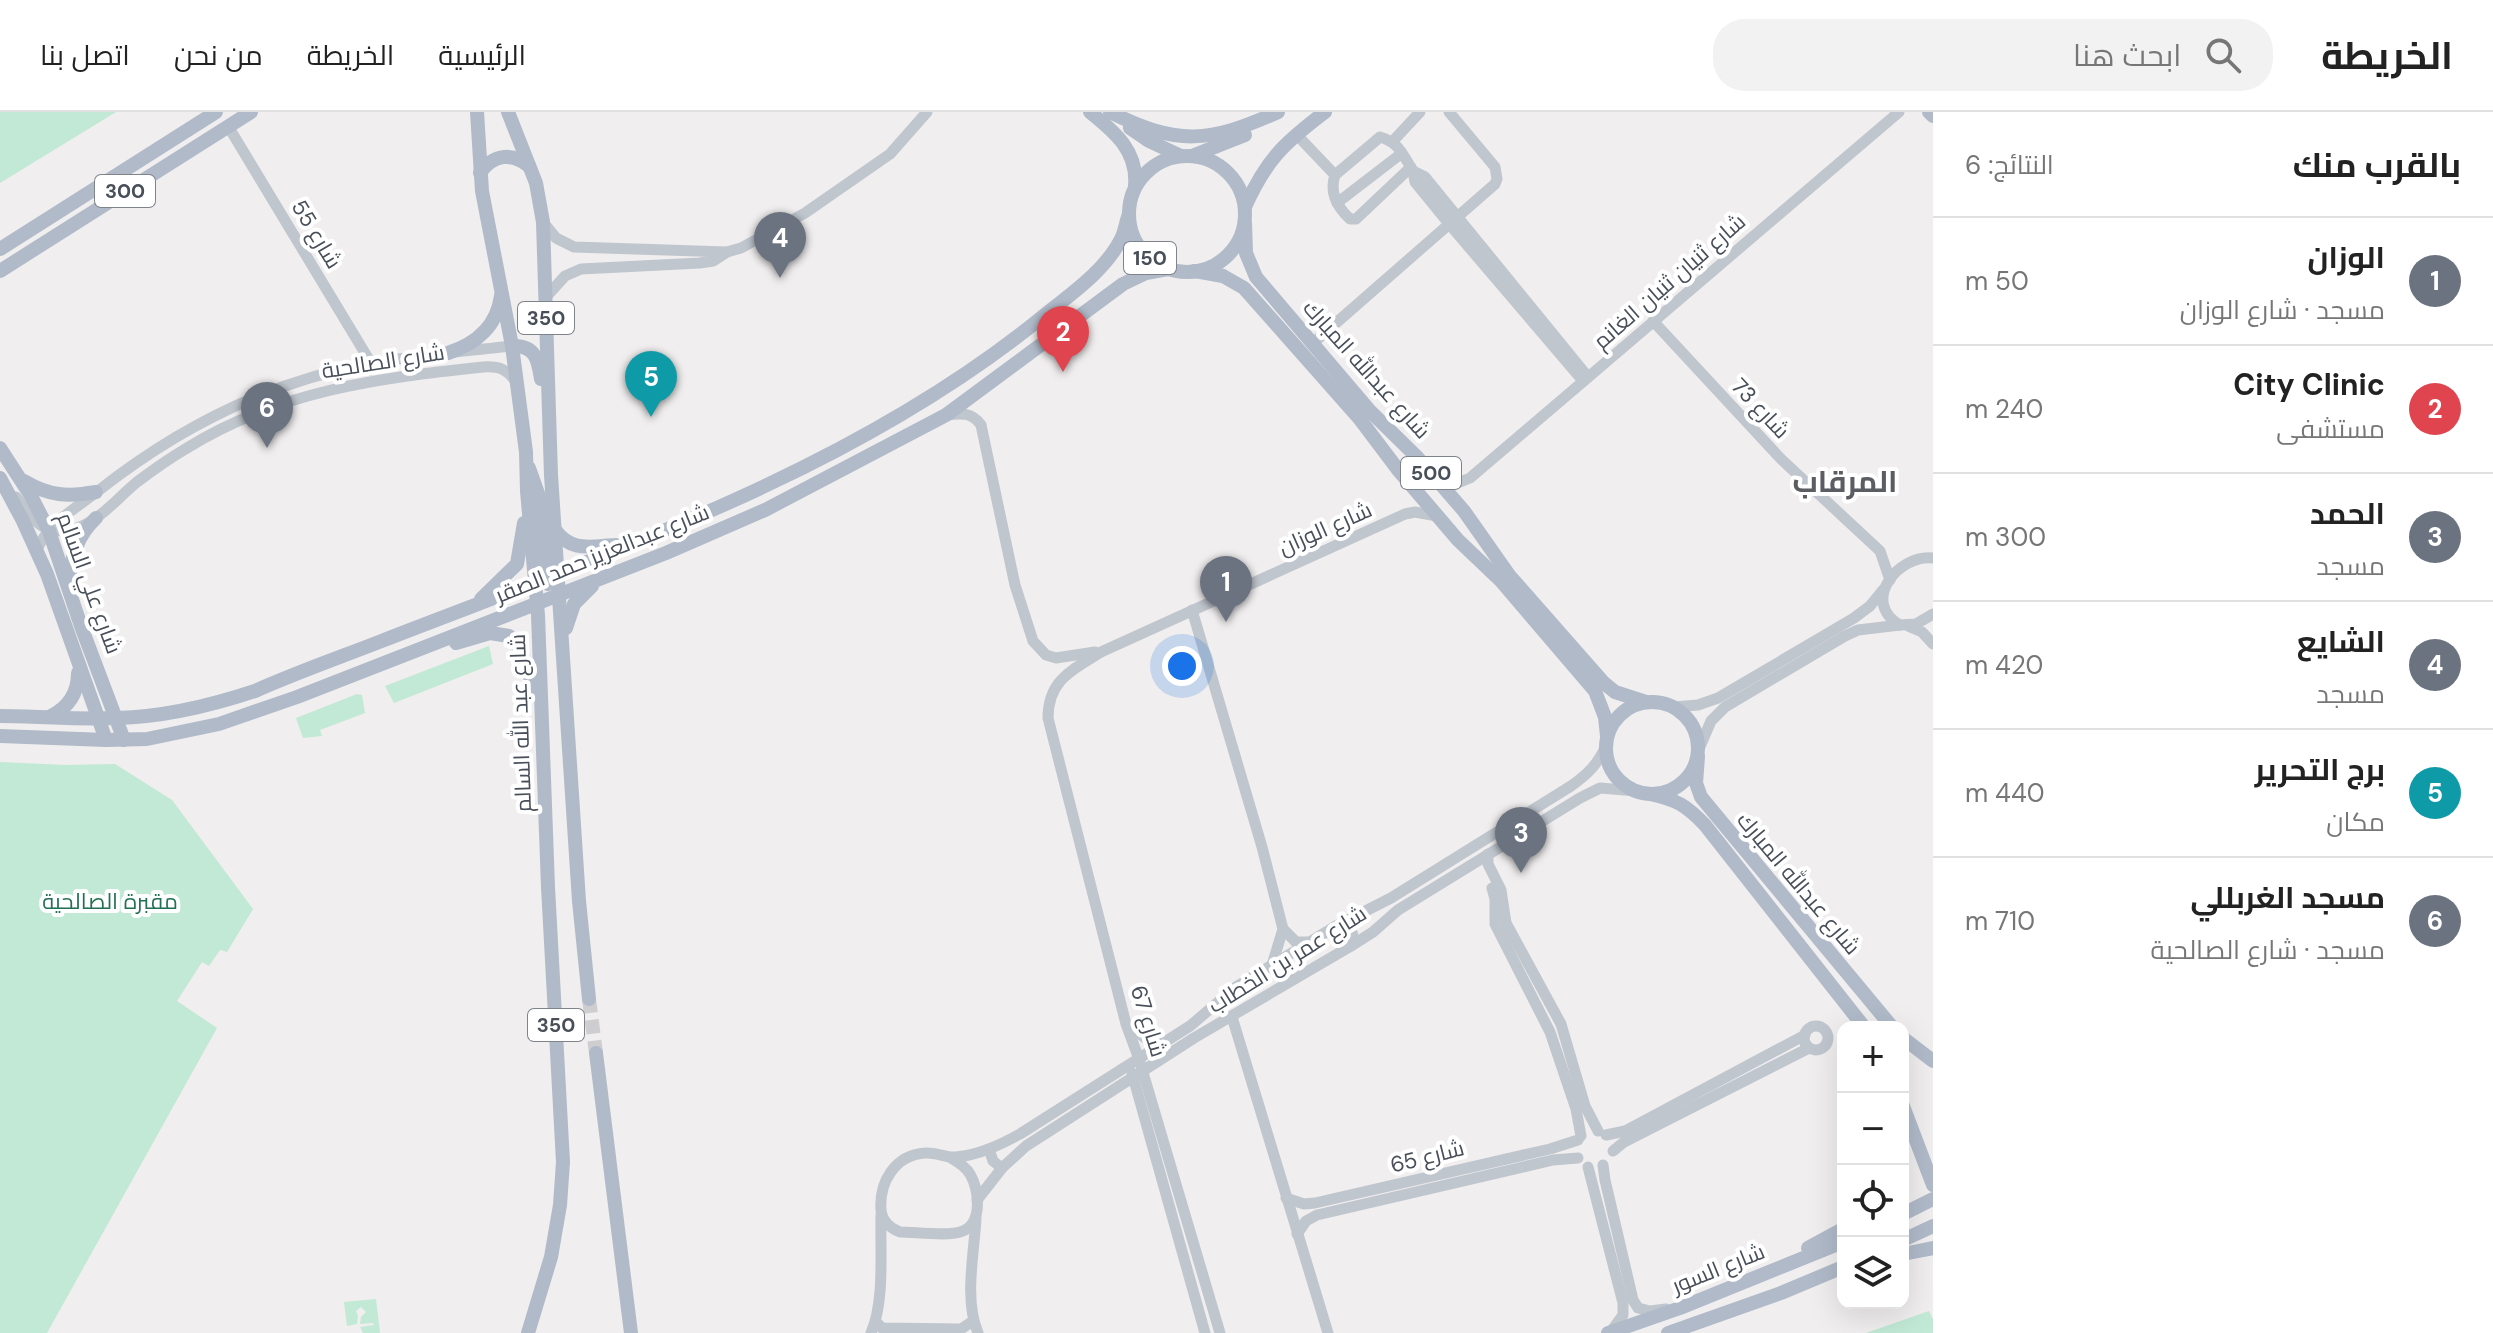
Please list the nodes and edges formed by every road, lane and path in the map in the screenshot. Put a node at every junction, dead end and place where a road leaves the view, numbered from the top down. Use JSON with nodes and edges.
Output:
{"nodes":[{"id":1,"x":198,"y":112,"type":"edge"},
{"id":2,"x":216,"y":112,"type":"edge"},
{"id":3,"x":251,"y":112,"type":"edge"},
{"id":4,"x":477,"y":112,"type":"edge"},
{"id":5,"x":508,"y":112,"type":"edge"},
{"id":6,"x":927,"y":112,"type":"edge"},
{"id":7,"x":1090,"y":112,"type":"edge"},
{"id":8,"x":1109,"y":112,"type":"edge"},
{"id":9,"x":1278,"y":112,"type":"edge"},
{"id":10,"x":1288,"y":112,"type":"edge"},
{"id":11,"x":1325,"y":112,"type":"edge"},
{"id":12,"x":1420,"y":112,"type":"edge"},
{"id":13,"x":1449,"y":112,"type":"edge"},
{"id":14,"x":1897,"y":113,"type":"edge"},
{"id":15,"x":228,"y":126,"type":"junction"},
{"id":16,"x":187,"y":130,"type":"junction"},
{"id":17,"x":1296,"y":134,"type":"junction"},
{"id":18,"x":1393,"y":141,"type":"junction"},
{"id":19,"x":1402,"y":153,"type":"junction"},
{"id":20,"x":1187,"y":156,"type":"junction"},
{"id":21,"x":530,"y":167,"type":"junction"},
{"id":22,"x":1412,"y":169,"type":"junction"},
{"id":23,"x":480,"y":173,"type":"junction"},
{"id":24,"x":1335,"y":175,"type":"junction"},
{"id":25,"x":1134,"y":189,"type":"junction"},
{"id":26,"x":1337,"y":203,"type":"junction"},
{"id":27,"x":1129,"y":214,"type":"junction"},
{"id":28,"x":1245,"y":216,"type":"junction"},
{"id":29,"x":1454,"y":221,"type":"junction"},
{"id":30,"x":543,"y":222,"type":"junction"},
{"id":31,"x":0,"y":249,"type":"edge"},
{"id":32,"x":592,"y":249,"type":"junction"},
{"id":33,"x":727,"y":252,"type":"junction"},
{"id":34,"x":591,"y":268,"type":"junction"},
{"id":35,"x":1168,"y":269,"type":"junction"},
{"id":36,"x":0,"y":271,"type":"edge"},
{"id":37,"x":1195,"y":271,"type":"junction"},
{"id":38,"x":502,"y":292,"type":"junction"},
{"id":39,"x":546,"y":297,"type":"junction"},
{"id":40,"x":1653,"y":321,"type":"junction"},
{"id":41,"x":1312,"y":344,"type":"junction"},
{"id":42,"x":512,"y":346,"type":"junction"},
{"id":43,"x":448,"y":353,"type":"junction"},
{"id":44,"x":371,"y":363,"type":"junction"},
{"id":45,"x":1586,"y":379,"type":"junction"},
{"id":46,"x":517,"y":383,"type":"junction"},
{"id":47,"x":309,"y":394,"type":"junction"},
{"id":48,"x":946,"y":415,"type":"junction"},
{"id":49,"x":1407,"y":447,"type":"junction"},
{"id":50,"x":0,"y":448,"type":"edge"},
{"id":51,"x":1391,"y":460,"type":"junction"},
{"id":52,"x":527,"y":465,"type":"junction"},
{"id":53,"x":551,"y":475,"type":"junction"},
{"id":54,"x":19,"y":478,"type":"junction"},
{"id":55,"x":1470,"y":478,"type":"junction"},
{"id":56,"x":1439,"y":481,"type":"junction"},
{"id":57,"x":4,"y":485,"type":"edge"},
{"id":58,"x":527,"y":491,"type":"junction"},
{"id":59,"x":96,"y":492,"type":"junction"},
{"id":60,"x":1464,"y":511,"type":"junction"},
{"id":61,"x":1437,"y":516,"type":"junction"},
{"id":62,"x":96,"y":518,"type":"junction"},
{"id":63,"x":555,"y":530,"type":"junction"},
{"id":64,"x":49,"y":531,"type":"junction"},
{"id":65,"x":1480,"y":531,"type":"junction"},
{"id":66,"x":630,"y":544,"type":"junction"},
{"id":67,"x":1463,"y":546,"type":"junction"},
{"id":68,"x":1933,"y":548,"type":"edge"},
{"id":69,"x":37,"y":550,"type":"junction"},
{"id":70,"x":1880,"y":551,"type":"junction"},
{"id":71,"x":1924,"y":558,"type":"edge"},
{"id":72,"x":606,"y":576,"type":"junction"},
{"id":73,"x":547,"y":577,"type":"junction"},
{"id":74,"x":69,"y":584,"type":"junction"},
{"id":75,"x":1886,"y":585,"type":"junction"},
{"id":76,"x":549,"y":598,"type":"junction"},
{"id":77,"x":475,"y":605,"type":"junction"},
{"id":78,"x":1192,"y":610,"type":"junction"},
{"id":79,"x":1933,"y":614,"type":"edge"},
{"id":80,"x":444,"y":617,"type":"junction"},
{"id":81,"x":81,"y":626,"type":"junction"},
{"id":82,"x":1904,"y":626,"type":"junction"},
{"id":83,"x":66,"y":631,"type":"junction"},
{"id":84,"x":1930,"y":640,"type":"edge"},
{"id":85,"x":1101,"y":652,"type":"junction"},
{"id":86,"x":398,"y":657,"type":"junction"},
{"id":87,"x":78,"y":664,"type":"junction"},
{"id":88,"x":564,"y":673,"type":"junction"},
{"id":89,"x":357,"y":674,"type":"junction"},
{"id":90,"x":1646,"y":702,"type":"junction"},
{"id":91,"x":1674,"y":707,"type":"junction"},
{"id":92,"x":543,"y":713,"type":"junction"},
{"id":93,"x":0,"y":716,"type":"edge"},
{"id":94,"x":49,"y":717,"type":"junction"},
{"id":95,"x":1048,"y":718,"type":"joint"},
{"id":96,"x":120,"y":727,"type":"junction"},
{"id":97,"x":568,"y":730,"type":"junction"},
{"id":98,"x":103,"y":732,"type":"junction"},
{"id":99,"x":0,"y":735,"type":"edge"},
{"id":100,"x":1606,"y":741,"type":"junction"},
{"id":101,"x":1698,"y":753,"type":"junction"},
{"id":102,"x":1644,"y":793,"type":"junction"},
{"id":103,"x":1488,"y":854,"type":"junction"},
{"id":104,"x":1472,"y":865,"type":"junction"},
{"id":105,"x":1336,"y":926,"type":"junction"},
{"id":106,"x":1283,"y":929,"type":"junction"},
{"id":107,"x":1311,"y":942,"type":"junction"},
{"id":108,"x":1351,"y":946,"type":"junction"},
{"id":109,"x":1272,"y":965,"type":"junction"},
{"id":110,"x":1236,"y":987,"type":"junction"},
{"id":111,"x":589,"y":999,"type":"tunnel mouth"},
{"id":112,"x":1251,"y":1006,"type":"junction"},
{"id":113,"x":1232,"y":1017,"type":"junction"},
{"id":114,"x":1859,"y":1021,"type":"edge"},
{"id":115,"x":1887,"y":1021,"type":"edge"},
{"id":116,"x":1126,"y":1024,"type":"junction"},
{"id":117,"x":1805,"y":1035,"type":"junction"},
{"id":118,"x":1163,"y":1043,"type":"junction"},
{"id":119,"x":1909,"y":1043,"type":"edge"},
{"id":120,"x":1809,"y":1048,"type":"junction"},
{"id":121,"x":596,"y":1053,"type":"tunnel mouth"},
{"id":122,"x":1933,"y":1061,"type":"edge"},
{"id":123,"x":1135,"y":1062,"type":"junction"},
{"id":124,"x":1138,"y":1074,"type":"junction"},
{"id":125,"x":1909,"y":1124,"type":"edge"},
{"id":126,"x":1602,"y":1133,"type":"junction"},
{"id":127,"x":1580,"y":1138,"type":"junction"},
{"id":128,"x":989,"y":1149,"type":"junction"},
{"id":129,"x":1613,"y":1151,"type":"junction"},
{"id":130,"x":951,"y":1158,"type":"junction"},
{"id":131,"x":1578,"y":1158,"type":"junction"},
{"id":132,"x":1603,"y":1165,"type":"junction"},
{"id":133,"x":1588,"y":1167,"type":"junction"},
{"id":134,"x":1002,"y":1168,"type":"junction"},
{"id":135,"x":1933,"y":1185,"type":"edge"},
{"id":136,"x":1286,"y":1198,"type":"junction"},
{"id":137,"x":1933,"y":1199,"type":"edge"},
{"id":138,"x":977,"y":1200,"type":"junction"},
{"id":139,"x":1909,"y":1211,"type":"edge"},
{"id":140,"x":977,"y":1213,"type":"junction"},
{"id":141,"x":881,"y":1214,"type":"junction"},
{"id":142,"x":1933,"y":1226,"type":"edge"},
{"id":143,"x":1837,"y":1232,"type":"edge"},
{"id":144,"x":1297,"y":1234,"type":"junction"},
{"id":145,"x":1909,"y":1237,"type":"edge"},
{"id":146,"x":1837,"y":1244,"type":"edge"},
{"id":147,"x":1933,"y":1248,"type":"edge"},
{"id":148,"x":1909,"y":1253,"type":"edge"},
{"id":149,"x":1837,"y":1271,"type":"edge"},
{"id":150,"x":1742,"y":1282,"type":"junction"},
{"id":151,"x":1680,"y":1308,"type":"junction"},
{"id":152,"x":973,"y":1321,"type":"junction"},
{"id":153,"x":874,"y":1328,"type":"edge"},
{"id":154,"x":528,"y":1333,"type":"edge"},
{"id":155,"x":631,"y":1333,"type":"edge"},
{"id":156,"x":978,"y":1333,"type":"edge"},
{"id":157,"x":1205,"y":1333,"type":"edge"},
{"id":158,"x":1220,"y":1333,"type":"edge"},
{"id":159,"x":1328,"y":1333,"type":"edge"},
{"id":160,"x":1609,"y":1333,"type":"edge"},
{"id":161,"x":1668,"y":1333,"type":"edge"}],
"edges":[{"from":1,"to":16,"type":"street"},
{"from":2,"to":16,"type":"main road","number":"300"},
{"from":3,"to":15,"type":"main road","number":"300"},
{"from":4,"to":23,"type":"main road","name":"شارع عبد الله السالم","number":"350"},
{"from":5,"to":21,"type":"main road","name":"شارع عبد الله السالم","number":"350"},
{"from":6,"to":33,"type":"street"},
{"from":7,"to":25,"type":"main road"},
{"from":8,"to":9,"type":"main road"},
{"from":8,"to":20,"type":"main road"},
{"from":10,"to":20,"type":"main road"},
{"from":11,"to":17,"type":"main road","number":"150"},
{"from":12,"to":18,"type":"street"},
{"from":13,"to":29,"type":"street"},
{"from":14,"to":40,"type":"street","name":"شارع ثنيان ثنيان الغانم"},
{"from":15,"to":36,"type":"main road","number":"300"},
{"from":15,"to":44,"type":"street","name":"شارع 55"},
{"from":16,"to":31,"type":"main road","number":"300"},
{"from":17,"to":24,"type":"street"},
{"from":17,"to":28,"type":"main road","number":"150"},
{"from":18,"to":19,"type":"street"},
{"from":18,"to":24,"type":"street"},
{"from":19,"to":22,"type":"street"},
{"from":19,"to":26,"type":"street"},
{"from":20,"to":25,"type":"main road"},
{"from":20,"to":28,"type":"main road"},
{"from":21,"to":23,"type":"main road"},
{"from":21,"to":30,"type":"main road","name":"شارع عبد الله السالم","number":"350"},
{"from":22,"to":26,"type":"street"},
{"from":22,"to":29,"type":"street"},
{"from":23,"to":38,"type":"main road","name":"شارع عبد الله السالم","number":"350"},
{"from":24,"to":26,"type":"street"},
{"from":25,"to":27,"type":"main road","number":"150"},
{"from":27,"to":35,"type":"main road","number":"150"},
{"from":27,"to":66,"type":"main road","name":"شارع عبدالعزيز حمد الصقر","number":"150"},
{"from":28,"to":37,"type":"main road","number":"150"},
{"from":28,"to":41,"type":"main road","name":"شارع عبدالله المبارك","number":"500"},
{"from":29,"to":41,"type":"street"},
{"from":29,"to":45,"type":"street"},
{"from":30,"to":32,"type":"street"},
{"from":30,"to":39,"type":"main road","name":"شارع عبد الله السالم","number":"350"},
{"from":32,"to":33,"type":"street"},
{"from":32,"to":34,"type":"street"},
{"from":33,"to":34,"type":"street"},
{"from":34,"to":39,"type":"street"},
{"from":35,"to":37,"type":"main road","number":"150"},
{"from":35,"to":48,"type":"main road","name":"شارع عبدالعزيز حمد الصقر","number":"150"},
{"from":37,"to":51,"type":"main road","name":"شارع عبدالله المبارك","number":"500"},
{"from":38,"to":42,"type":"main road","name":"شارع عبد الله السالم","number":"350"},
{"from":38,"to":43,"type":"main road"},
{"from":39,"to":53,"type":"main road","name":"شارع عبد الله السالم","number":"350"},
{"from":40,"to":45,"type":"street","name":"شارع ثنيان ثنيان الغانم"},
{"from":40,"to":70,"type":"street","name":"شارع 73"},
{"from":41,"to":49,"type":"main road","name":"شارع عبدالله المبارك","number":"500"},
{"from":42,"to":43,"type":"street","name":"شارع الصالحية"},
{"from":42,"to":46,"type":"main road","name":"شارع عبد الله السالم","number":"350"},
{"from":42,"to":53,"type":"main road"},
{"from":43,"to":44,"type":"street","name":"شارع الصالحية"},
{"from":44,"to":47,"type":"street"},
{"from":44,"to":59,"type":"street","name":"شارع الصالحية"},
{"from":45,"to":55,"type":"street","name":"شارع ثنيان ثنيان الغانم"},
{"from":46,"to":47,"type":"street","name":"شارع الصالحية"},
{"from":46,"to":52,"type":"main road","name":"شارع عبد الله السالم","number":"350"},
{"from":47,"to":62,"type":"street","name":"شارع الصالحية"},
{"from":48,"to":72,"type":"main road","name":"شارع عبدالعزيز حمد الصقر","number":"150"},
{"from":48,"to":85,"type":"street","name":"شارع الوزان"},
{"from":49,"to":51,"type":"main road"},
{"from":49,"to":56,"type":"main road","name":"شارع عبدالله المبارك","number":"500"},
{"from":50,"to":54,"type":"main road","name":"شارع علي السالم"},
{"from":51,"to":61,"type":"main road","name":"شارع عبدالله المبارك","number":"500"},
{"from":52,"to":58,"type":"main road","name":"شارع عبد الله السالم","number":"350"},
{"from":52,"to":73,"type":"main road"},
{"from":53,"to":63,"type":"main road","name":"شارع عبد الله السالم","number":"350"},
{"from":54,"to":59,"type":"main road"},
{"from":54,"to":64,"type":"main road","name":"شارع علي السالم"},
{"from":55,"to":56,"type":"street"},
{"from":55,"to":60,"type":"street"},
{"from":56,"to":60,"type":"main road","name":"شارع عبدالله المبارك","number":"500"},
{"from":57,"to":64,"type":"street"},
{"from":57,"to":69,"type":"main road","name":"شارع علي السالم"},
{"from":58,"to":73,"type":"main road","name":"شارع عبد الله السالم","number":"350"},
{"from":58,"to":77,"type":"main road"},
{"from":59,"to":64,"type":"street","name":"شارع الصالحية"},
{"from":60,"to":65,"type":"main road","name":"شارع عبدالله المبارك","number":"500"},
{"from":61,"to":67,"type":"main road","name":"شارع عبدالله المبارك","number":"500"},
{"from":61,"to":78,"type":"street","name":"شارع الوزان"},
{"from":62,"to":64,"type":"street","name":"شارع الصالحية"},
{"from":62,"to":74,"type":"main road"},
{"from":63,"to":66,"type":"main road"},
{"from":63,"to":73,"type":"main road","name":"شارع عبد الله السالم","number":"350"},
{"from":64,"to":69,"type":"street","name":"شارع الصالحية"},
{"from":64,"to":74,"type":"main road","name":"شارع علي السالم"},
{"from":65,"to":67,"type":"main road"},
{"from":65,"to":90,"type":"main road","name":"شارع عبدالله المبارك","number":"500"},
{"from":66,"to":73,"type":"main road","name":"شارع عبدالعزيز حمد الصقر","number":"150"},
{"from":67,"to":100,"type":"main road","name":"شارع عبدالله المبارك","number":"500"},
{"from":68,"to":71,"type":"street"},
{"from":69,"to":83,"type":"main road","name":"شارع علي السالم"},
{"from":70,"to":71,"type":"street"},
{"from":70,"to":75,"type":"street","name":"شارع 73"},
{"from":71,"to":75,"type":"street"},
{"from":72,"to":76,"type":"main road","name":"شارع عبدالعزيز حمد الصقر","number":"150"},
{"from":72,"to":88,"type":"main road"},
{"from":73,"to":76,"type":"main road","name":"شارع عبد الله السالم","number":"350"},
{"from":73,"to":76,"type":"main road","name":"شارع عبد الله السالم","number":"350"},
{"from":73,"to":77,"type":"main road","name":"شارع عبدالعزيز حمد الصقر","number":"150"},
{"from":74,"to":81,"type":"main road","name":"شارع علي السالم"},
{"from":75,"to":82,"type":"street","name":"شارع 73"},
{"from":75,"to":91,"type":"street"},
{"from":76,"to":86,"type":"main road","name":"شارع عبدالعزيز حمد الصقر","number":"150"},
{"from":76,"to":88,"type":"main road","name":"شارع عبد الله السالم","number":"350"},
{"from":76,"to":92,"type":"main road","name":"شارع عبد الله السالم","number":"350"},
{"from":76,"to":97,"type":"main road"},
{"from":77,"to":80,"type":"main road","name":"شارع عبدالعزيز حمد الصقر","number":"150"},
{"from":78,"to":85,"type":"street","name":"شارع الوزان"},
{"from":78,"to":106,"type":"street"},
{"from":79,"to":82,"type":"street"},
{"from":79,"to":84,"type":"street"},
{"from":80,"to":89,"type":"main road"},
{"from":80,"to":96,"type":"main road","name":"شارع عبدالعزيز حمد الصقر","number":"150"},
{"from":81,"to":83,"type":"main road"},
{"from":81,"to":96,"type":"main road","name":"شارع علي السالم"},
{"from":82,"to":84,"type":"street"},
{"from":82,"to":101,"type":"street"},
{"from":83,"to":87,"type":"main road","name":"شارع علي السالم"},
{"from":85,"to":95,"type":"street","name":"شارع الوزان"},
{"from":86,"to":89,"type":"main road","name":"شارع عبدالعزيز حمد الصقر","number":"150"},
{"from":86,"to":92,"type":"main road"},
{"from":87,"to":94,"type":"main road"},
{"from":87,"to":98,"type":"main road","name":"شارع علي السالم"},
{"from":88,"to":97,"type":"main road","name":"شارع عبد الله السالم","number":"350"},
{"from":89,"to":96,"type":"main road","name":"شارع عبدالعزيز حمد الصقر","number":"150"},
{"from":90,"to":91,"type":"main road","number":"500"},
{"from":90,"to":100,"type":"main road"},
{"from":91,"to":101,"type":"main road"},
{"from":92,"to":154,"type":"main road","name":"شارع عبد الله السالم","number":"350"},
{"from":93,"to":94,"type":"main road","name":"شارع عبدالعزيز حمد الصقر","number":"150"},
{"from":94,"to":98,"type":"main road","name":"شارع عبدالعزيز حمد الصقر","number":"150"},
{"from":95,"to":116,"type":"street","name":"شارع 67"},
{"from":96,"to":98,"type":"main road","name":"شارع عبدالعزيز حمد الصقر","number":"150"},
{"from":96,"to":98,"type":"main road","name":"شارع عبدالعزيز حمد الصقر","number":"150"},
{"from":97,"to":111,"type":"main road","name":"شارع عبد الله السالم","number":"350"},
{"from":98,"to":99,"type":"main road","name":"شارع عبدالعزيز حمد الصقر","number":"150"},
{"from":100,"to":102,"type":"main road","number":"500"},
{"from":100,"to":105,"type":"street","name":"شارع عمر بن الخطاب"},
{"from":101,"to":102,"type":"main road"},
{"from":101,"to":115,"type":"main road","name":"شارع عبدالله المبارك"},
{"from":102,"to":103,"type":"street","name":"شارع عمر بن الخطاب"},
{"from":102,"to":114,"type":"main road","name":"شارع عبدالله المبارك","number":"500"},
{"from":103,"to":104,"type":"street","name":"شارع عمر بن الخطاب"},
{"from":103,"to":126,"type":"street"},
{"from":104,"to":108,"type":"street","name":"شارع عمر بن الخطاب"},
{"from":104,"to":127,"type":"street"},
{"from":105,"to":107,"type":"street","name":"شارع عمر بن الخطاب"},
{"from":105,"to":108,"type":"street"},
{"from":106,"to":107,"type":"street"},
{"from":106,"to":109,"type":"street"},
{"from":107,"to":109,"type":"street","name":"شارع عمر بن الخطاب"},
{"from":108,"to":112,"type":"street","name":"شارع عمر بن الخطاب"},
{"from":109,"to":110,"type":"street","name":"شارع عمر بن الخطاب"},
{"from":110,"to":112,"type":"street"},
{"from":110,"to":118,"type":"street","name":"شارع عمر بن الخطاب"},
{"from":112,"to":113,"type":"street","name":"شارع عمر بن الخطاب"},
{"from":113,"to":124,"type":"street","name":"شارع عمر بن الخطاب"},
{"from":113,"to":136,"type":"street"},
{"from":116,"to":118,"type":"street"},
{"from":116,"to":123,"type":"street","name":"شارع 67"},
{"from":117,"to":120,"type":"street"},
{"from":117,"to":120,"type":"street"},
{"from":117,"to":126,"type":"street"},
{"from":118,"to":123,"type":"street","name":"شارع عمر بن الخطاب"},
{"from":119,"to":122,"type":"main road"},
{"from":120,"to":129,"type":"street"},
{"from":121,"to":155,"type":"main road","number":"350"},
{"from":123,"to":124,"type":"street","name":"شارع 67"},
{"from":123,"to":128,"type":"street","name":"شارع عمر بن الخطاب"},
{"from":124,"to":134,"type":"street","name":"شارع عمر بن الخطاب"},
{"from":124,"to":157,"type":"street","name":"شارع 67"},
{"from":124,"to":158,"type":"street","name":"شارع 67"},
{"from":125,"to":135,"type":"main road"},
{"from":126,"to":127,"type":"street"},
{"from":126,"to":129,"type":"street"},
{"from":127,"to":131,"type":"street"},
{"from":127,"to":136,"type":"street","name":"شارع 65"},
{"from":128,"to":130,"type":"street","name":"شارع عمر بن الخطاب"},
{"from":128,"to":134,"type":"street"},
{"from":129,"to":132,"type":"street"},
{"from":130,"to":138,"type":"street"},
{"from":130,"to":141,"type":"street"},
{"from":131,"to":133,"type":"street"},
{"from":131,"to":144,"type":"street","name":"شارع 65"},
{"from":132,"to":133,"type":"street"},
{"from":132,"to":151,"type":"street"},
{"from":133,"to":160,"type":"street"},
{"from":134,"to":138,"type":"street","name":"شارع عمر بن الخطاب"},
{"from":136,"to":144,"type":"street"},
{"from":137,"to":139,"type":"main road"},
{"from":138,"to":140,"type":"street"},
{"from":140,"to":141,"type":"street"},
{"from":140,"to":152,"type":"street"},
{"from":141,"to":153,"type":"street"},
{"from":142,"to":145,"type":"main road"},
{"from":143,"to":150,"type":"main road"},
{"from":144,"to":159,"type":"street"},
{"from":146,"to":150,"type":"main road","name":"شارع السور"},
{"from":147,"to":148,"type":"main road"},
{"from":149,"to":161,"type":"main road","name":"شارع السور"},
{"from":150,"to":151,"type":"main road","name":"شارع السور"},
{"from":151,"to":160,"type":"main road","name":"شارع السور"},
{"from":152,"to":153,"type":"street"},
{"from":152,"to":156,"type":"street"}]}
